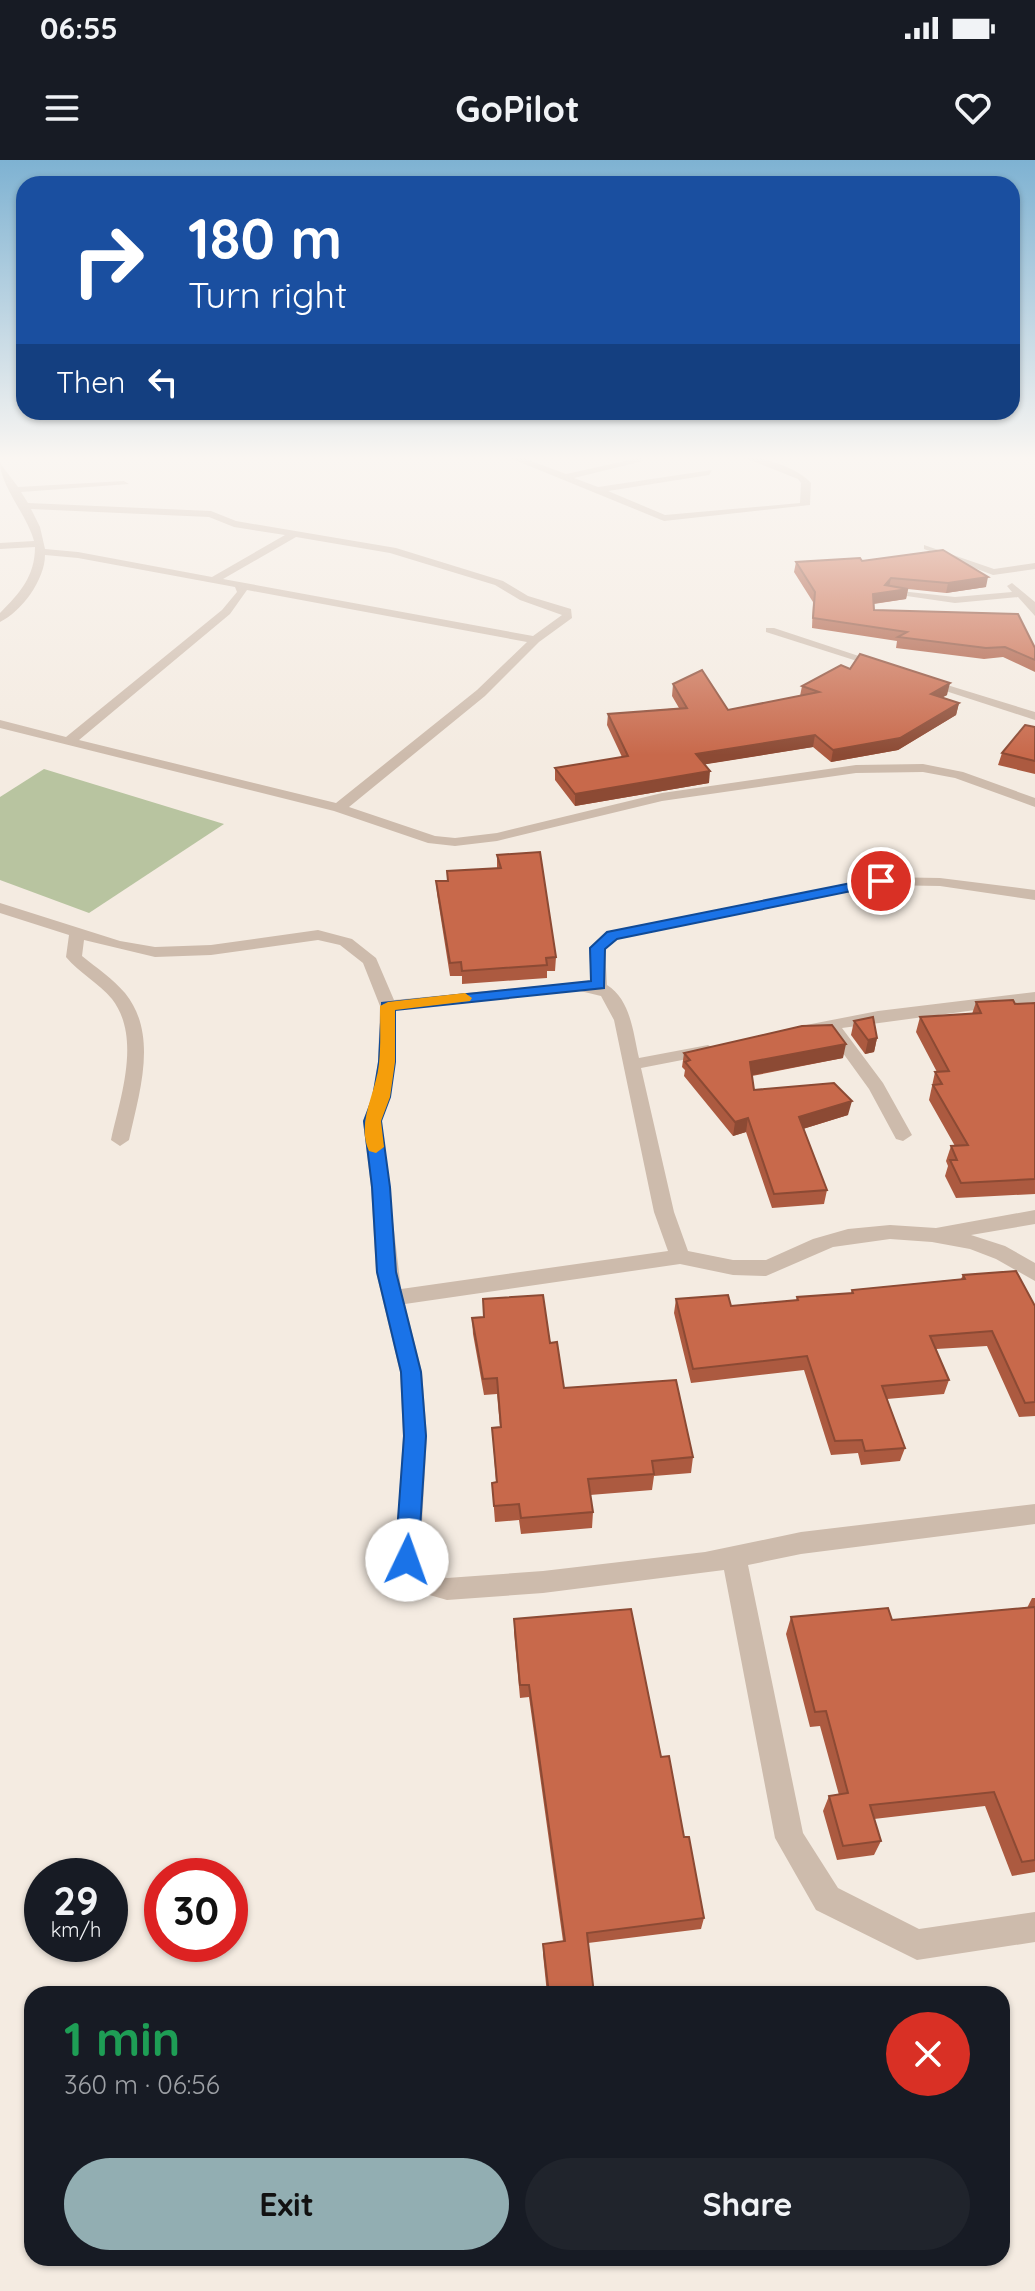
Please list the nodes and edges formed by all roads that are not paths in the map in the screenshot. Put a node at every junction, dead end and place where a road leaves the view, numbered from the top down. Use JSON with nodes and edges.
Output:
{"nodes":[{"id":1,"x":39,"y":555,"type":"edge"},
{"id":2,"x":80,"y":555,"type":"edge"},
{"id":3,"x":257,"y":555,"type":"edge"},
{"id":4,"x":410,"y":555,"type":"edge"},
{"id":5,"x":950,"y":555,"type":"edge"},
{"id":6,"x":1035,"y":566,"type":"edge"},
{"id":7,"x":993,"y":572,"type":"junction"},
{"id":8,"x":214,"y":580,"type":"junction"},
{"id":9,"x":240,"y":585,"type":"junction"},
{"id":10,"x":891,"y":593,"type":"edge"},
{"id":11,"x":1021,"y":594,"type":"junction"},
{"id":12,"x":1035,"y":613,"type":"edge"},
{"id":13,"x":0,"y":619,"type":"edge"},
{"id":14,"x":770,"y":630,"type":"dead end"},
{"id":15,"x":535,"y":640,"type":"junction"},
{"id":16,"x":902,"y":673,"type":"edge"},
{"id":17,"x":917,"y":677,"type":"edge"},
{"id":18,"x":1035,"y":716,"type":"edge"},
{"id":19,"x":0,"y":724,"type":"edge"},
{"id":20,"x":69,"y":741,"type":"junction"},
{"id":21,"x":1035,"y":803,"type":"edge"},
{"id":22,"x":339,"y":808,"type":"junction"},
{"id":23,"x":1035,"y":895,"type":"edge"},
{"id":24,"x":0,"y":908,"type":"edge"},
{"id":25,"x":77,"y":932,"type":"junction"},
{"id":26,"x":599,"y":985,"type":"junction"},
{"id":27,"x":1035,"y":997,"type":"edge"},
{"id":28,"x":388,"y":1006,"type":"junction"},
{"id":29,"x":831,"y":1025,"type":"junction"},
{"id":30,"x":785,"y":1034,"type":"edge"},
{"id":31,"x":724,"y":1047,"type":"edge"},
{"id":32,"x":630,"y":1065,"type":"junction"},
{"id":33,"x":903,"y":1135,"type":"dead end"},
{"id":34,"x":120,"y":1140,"type":"dead end"},
{"id":35,"x":1035,"y":1217,"type":"edge"},
{"id":36,"x":935,"y":1235,"type":"junction"},
{"id":37,"x":680,"y":1257,"type":"junction"},
{"id":38,"x":1035,"y":1273,"type":"edge"},
{"id":39,"x":392,"y":1298,"type":"junction"},
{"id":40,"x":1035,"y":1514,"type":"edge"},
{"id":41,"x":734,"y":1557,"type":"junction"},
{"id":42,"x":1035,"y":1927,"type":"edge"}],
"edges":[{"from":1,"to":13,"type":"street"},
{"from":2,"to":8,"type":"street"},
{"from":3,"to":8,"type":"street"},
{"from":4,"to":15,"type":"street"},
{"from":5,"to":7,"type":"street"},
{"from":6,"to":7,"type":"street"},
{"from":7,"to":11,"type":"street"},
{"from":8,"to":9,"type":"street"},
{"from":9,"to":15,"type":"street"},
{"from":9,"to":20,"type":"street"},
{"from":10,"to":11,"type":"street"},
{"from":11,"to":12,"type":"street"},
{"from":14,"to":16,"type":"street"},
{"from":15,"to":22,"type":"street"},
{"from":17,"to":18,"type":"street"},
{"from":19,"to":20,"type":"street"},
{"from":20,"to":22,"type":"street"},
{"from":21,"to":22,"type":"street"},
{"from":23,"to":26,"type":"street"},
{"from":24,"to":25,"type":"street"},
{"from":25,"to":28,"type":"street"},
{"from":25,"to":34,"type":"street"},
{"from":26,"to":28,"type":"street"},
{"from":26,"to":32,"type":"street"},
{"from":27,"to":29,"type":"street"},
{"from":28,"to":39,"type":"street"},
{"from":29,"to":30,"type":"street"},
{"from":29,"to":33,"type":"street"},
{"from":31,"to":32,"type":"street"},
{"from":32,"to":37,"type":"street"},
{"from":35,"to":36,"type":"street"},
{"from":36,"to":37,"type":"street"},
{"from":36,"to":38,"type":"street"},
{"from":37,"to":39,"type":"street"},
{"from":39,"to":41,"type":"street"},
{"from":40,"to":41,"type":"street"},
{"from":41,"to":42,"type":"street"}]}
